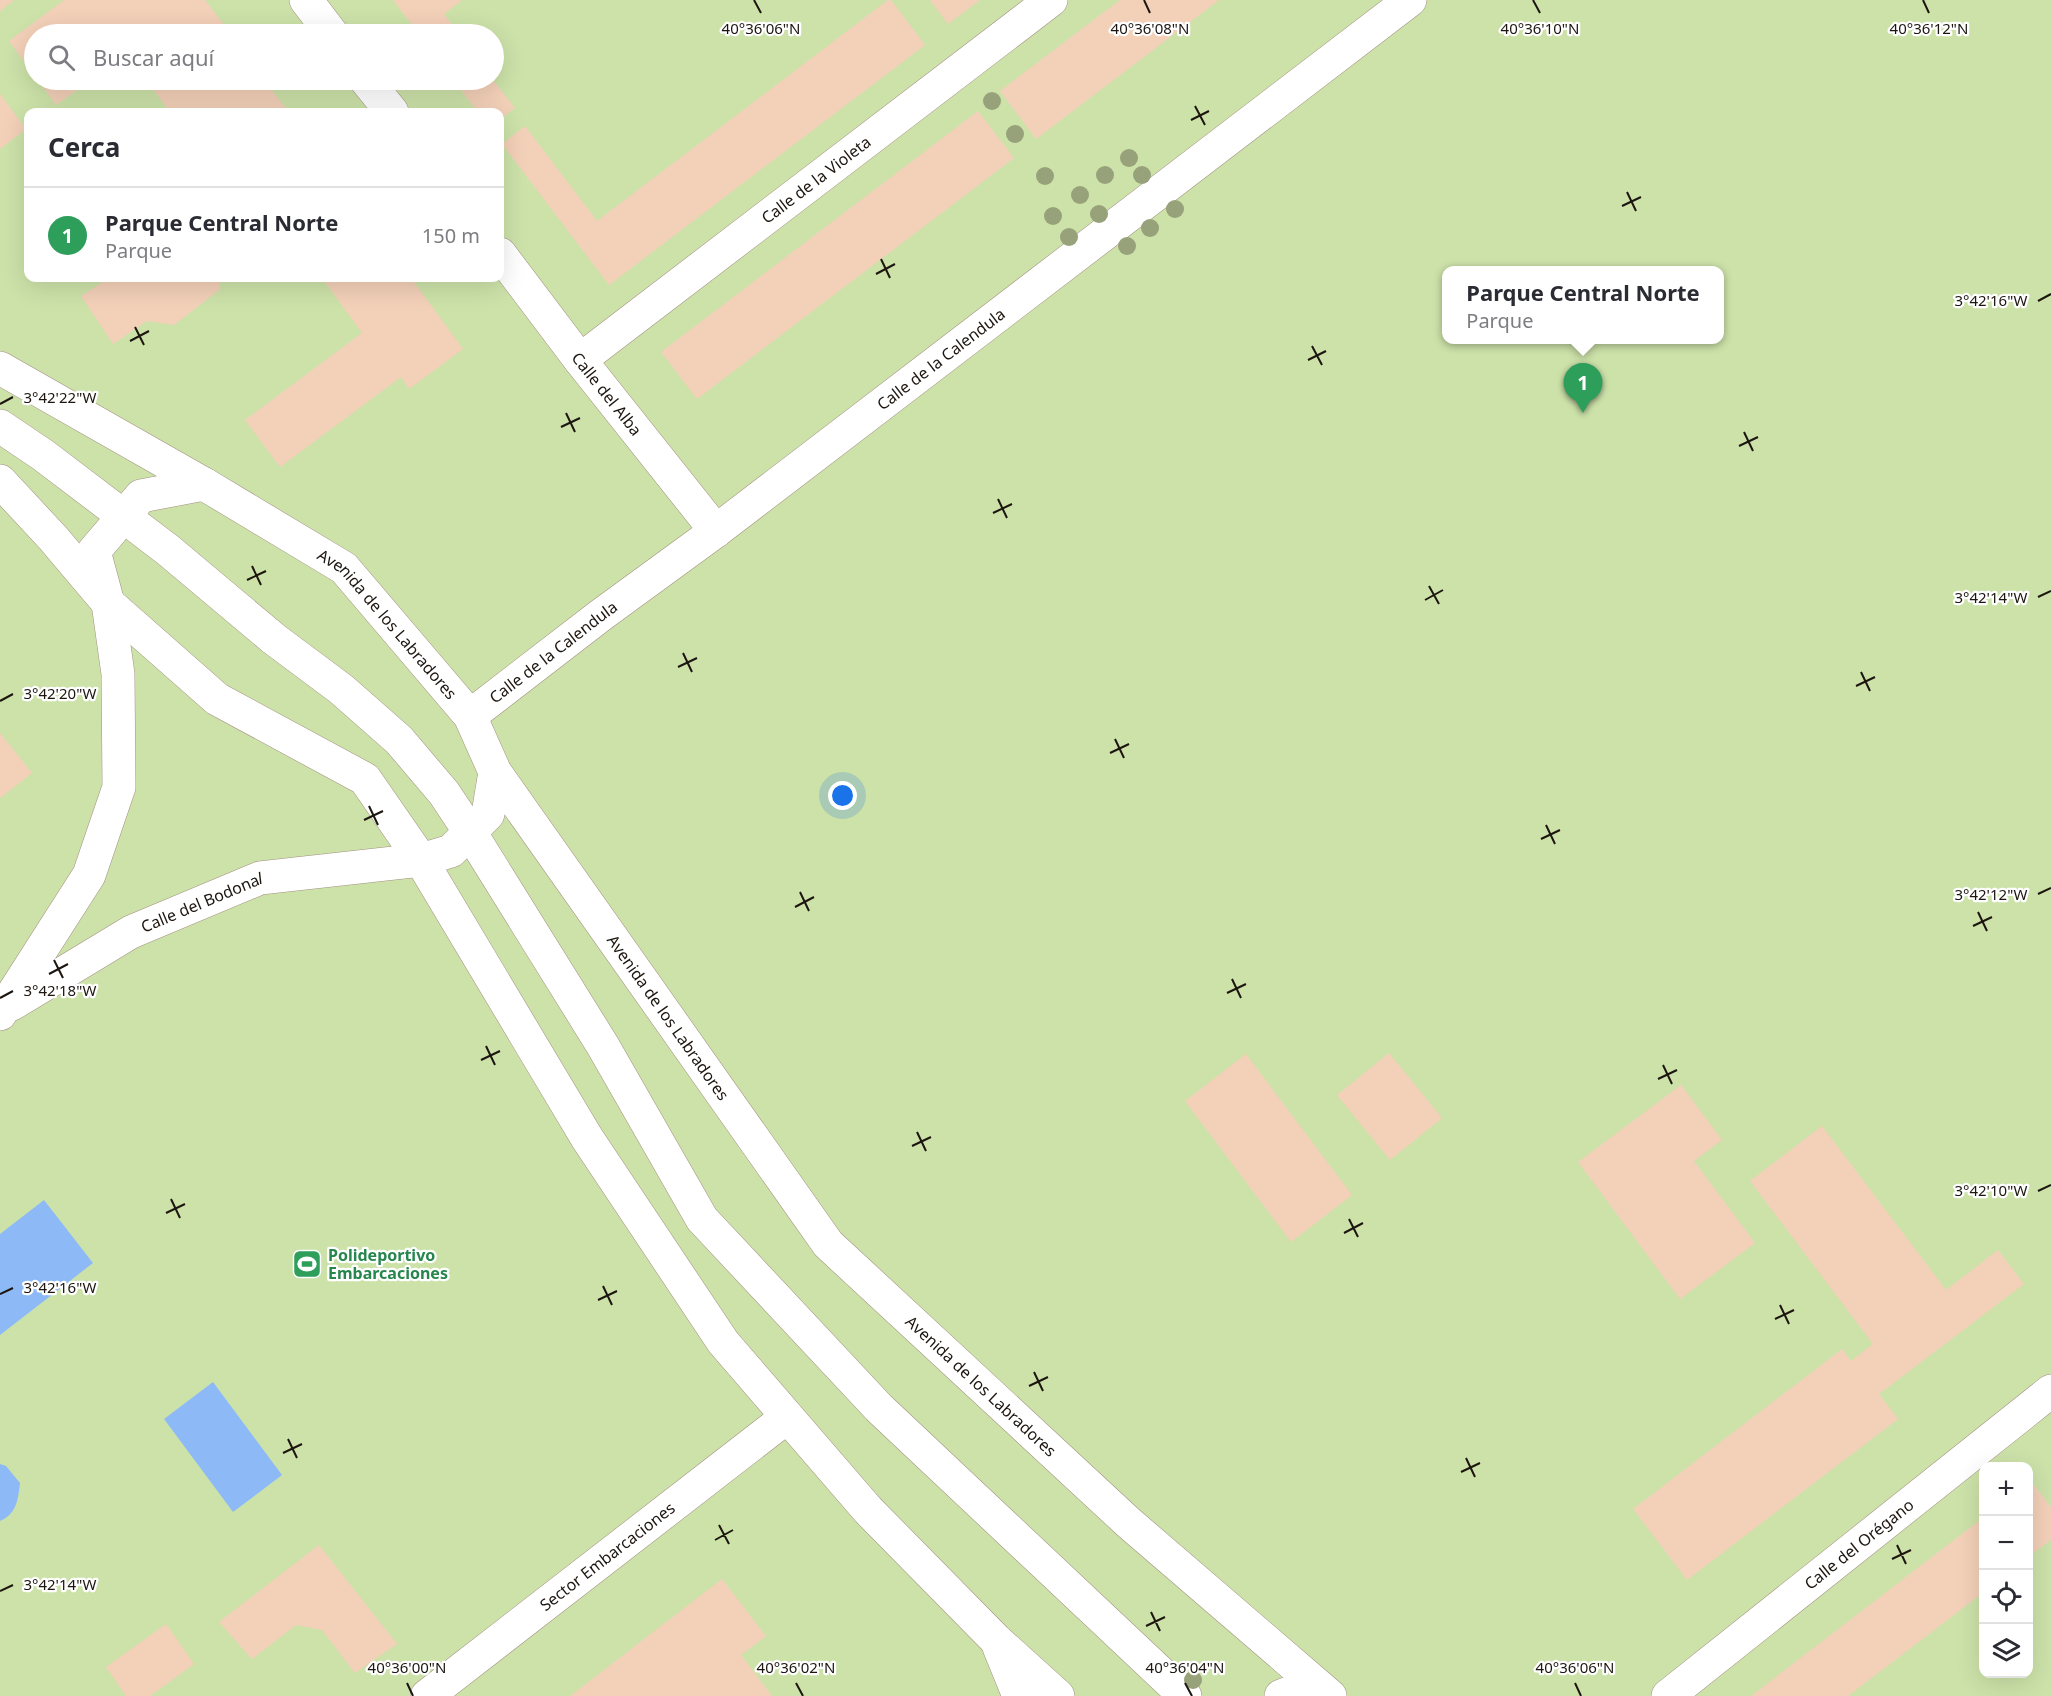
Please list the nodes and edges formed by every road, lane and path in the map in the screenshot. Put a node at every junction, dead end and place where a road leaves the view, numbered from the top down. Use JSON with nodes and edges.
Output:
{"nodes":[{"id":1,"x":306,"y":0,"type":"edge"},
{"id":2,"x":1051,"y":0,"type":"edge"},
{"id":3,"x":1410,"y":0,"type":"edge"},
{"id":4,"x":324,"y":24,"type":"edge"},
{"id":5,"x":374,"y":90,"type":"edge"},
{"id":6,"x":389,"y":108,"type":"edge"},
{"id":7,"x":504,"y":259,"type":"edge"},
{"id":8,"x":580,"y":360,"type":"junction"},
{"id":9,"x":0,"y":368,"type":"edge"},
{"id":10,"x":0,"y":426,"type":"edge"},
{"id":11,"x":0,"y":481,"type":"edge"},
{"id":12,"x":204,"y":484,"type":"junction"},
{"id":13,"x":124,"y":517,"type":"junction"},
{"id":14,"x":716,"y":531,"type":"junction"},
{"id":15,"x":108,"y":603,"type":"junction"},
{"id":16,"x":470,"y":716,"type":"junction"},
{"id":17,"x":495,"y":772,"type":"junction"},
{"id":18,"x":470,"y":832,"type":"junction"},
{"id":19,"x":421,"y":860,"type":"junction"},
{"id":20,"x":3,"y":1011,"type":"edge"},
{"id":21,"x":2051,"y":1391,"type":"edge"},
{"id":22,"x":788,"y":1417,"type":"junction"},
{"id":23,"x":996,"y":1640,"type":"junction"},
{"id":24,"x":427,"y":1696,"type":"edge"},
{"id":25,"x":1019,"y":1696,"type":"edge"},
{"id":26,"x":1058,"y":1696,"type":"edge"},
{"id":27,"x":1185,"y":1696,"type":"edge"},
{"id":28,"x":1281,"y":1696,"type":"edge"},
{"id":29,"x":1296,"y":1696,"type":"edge"},
{"id":30,"x":1330,"y":1696,"type":"edge"},
{"id":31,"x":1668,"y":1696,"type":"edge"}],
"edges":[{"from":1,"to":4,"type":"street"},
{"from":2,"to":8,"type":"street","name":"Calle de la Violeta"},
{"from":3,"to":14,"type":"street","name":"Calle de la Calendula"},
{"from":5,"to":6,"type":"street"},
{"from":7,"to":8,"type":"street","name":"Calle del Alba"},
{"from":8,"to":14,"type":"street","name":"Calle del Alba"},
{"from":9,"to":12,"type":"street","name":"Avenida de los Labradores"},
{"from":10,"to":13,"type":"street"},
{"from":11,"to":15,"type":"street"},
{"from":12,"to":13,"type":"street"},
{"from":12,"to":16,"type":"street","name":"Avenida de los Labradores"},
{"from":13,"to":15,"type":"street","name":"Calle del Bodonal"},
{"from":13,"to":18,"type":"street"},
{"from":14,"to":16,"type":"street","name":"Calle de la Calendula"},
{"from":15,"to":19,"type":"street"},
{"from":15,"to":20,"type":"street","name":"Calle del Bodonal"},
{"from":16,"to":17,"type":"street","name":"Avenida de los Labradores"},
{"from":17,"to":18,"type":"street","name":"Calle del Bodonal"},
{"from":17,"to":30,"type":"street","name":"Avenida de los Labradores"},
{"from":18,"to":19,"type":"street","name":"Calle del Bodonal"},
{"from":18,"to":27,"type":"street"},
{"from":19,"to":20,"type":"street","name":"Calle del Bodonal"},
{"from":19,"to":22,"type":"street"},
{"from":21,"to":31,"type":"street","name":"Calle del Orégano"},
{"from":22,"to":23,"type":"street"},
{"from":22,"to":24,"type":"street","name":"Sector Embarcaciones"},
{"from":23,"to":25,"type":"street"},
{"from":23,"to":26,"type":"street"},
{"from":28,"to":29,"type":"street"}]}
